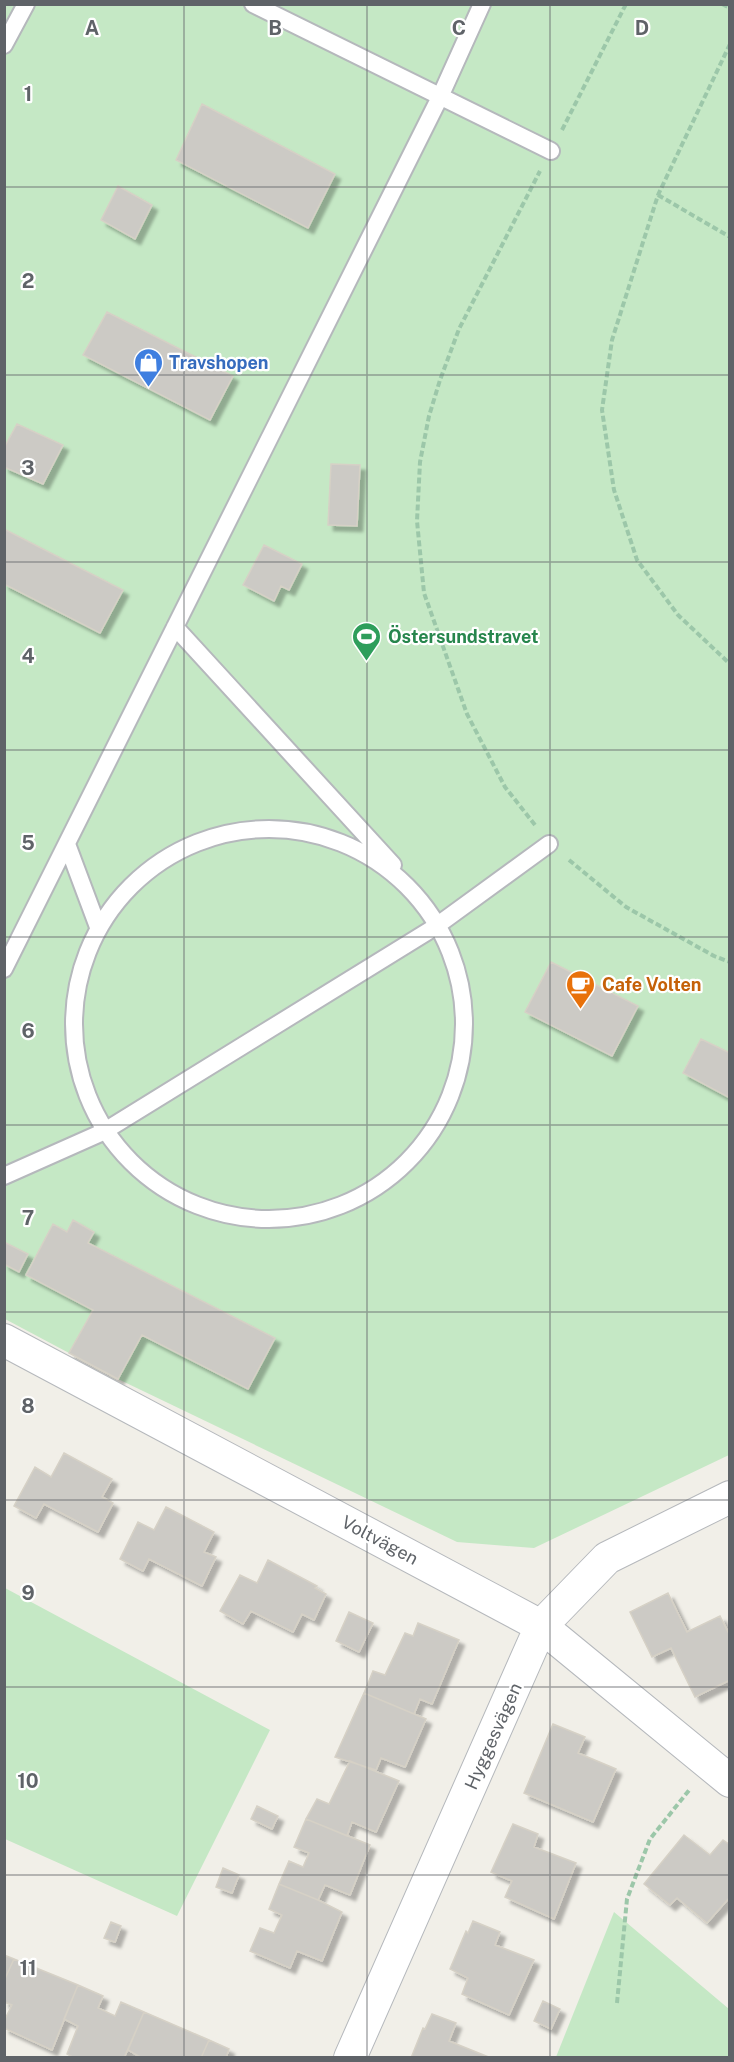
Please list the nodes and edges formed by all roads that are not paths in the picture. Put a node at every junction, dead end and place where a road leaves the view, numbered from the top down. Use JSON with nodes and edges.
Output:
{"nodes":[{"id":1,"x":26,"y":4,"type":"edge"},
{"id":2,"x":253,"y":4,"type":"edge"},
{"id":3,"x":482,"y":4,"type":"edge"},
{"id":4,"x":4,"y":45,"type":"edge"},
{"id":5,"x":440,"y":97,"type":"junction"},
{"id":6,"x":551,"y":151,"type":"road end"},
{"id":7,"x":175,"y":627,"type":"junction"},
{"id":8,"x":67,"y":844,"type":"junction"},
{"id":9,"x":549,"y":844,"type":"road end"},
{"id":10,"x":399,"y":872,"type":"junction"},
{"id":11,"x":98,"y":927,"type":"junction"},
{"id":12,"x":435,"y":927,"type":"junction"},
{"id":13,"x":4,"y":969,"type":"edge"},
{"id":14,"x":104,"y":1132,"type":"junction"},
{"id":15,"x":4,"y":1176,"type":"edge"},
{"id":16,"x":4,"y":1340,"type":"edge"},
{"id":17,"x":729,"y":1497,"type":"edge"},
{"id":18,"x":542,"y":1626,"type":"junction"},
{"id":19,"x":720,"y":1773,"type":"edge"},
{"id":20,"x":350,"y":2058,"type":"edge"}],
"edges":[{"from":1,"to":4,"type":"lane"},
{"from":2,"to":5,"type":"lane"},
{"from":3,"to":5,"type":"lane"},
{"from":5,"to":6,"type":"lane"},
{"from":5,"to":7,"type":"lane"},
{"from":7,"to":8,"type":"lane"},
{"from":7,"to":10,"type":"lane"},
{"from":8,"to":11,"type":"lane"},
{"from":8,"to":13,"type":"lane"},
{"from":9,"to":12,"type":"lane"},
{"from":10,"to":11,"type":"lane"},
{"from":10,"to":12,"type":"lane"},
{"from":11,"to":14,"type":"lane"},
{"from":12,"to":14,"type":"lane"},
{"from":12,"to":14,"type":"lane"},
{"from":14,"to":15,"type":"lane"},
{"from":16,"to":18,"type":"street","name":"Voltvägen"},
{"from":17,"to":18,"type":"street","name":"Hyggesvägen"},
{"from":18,"to":19,"type":"street","name":"Voltvägen"},
{"from":18,"to":20,"type":"street","name":"Hyggesvägen"}]}
